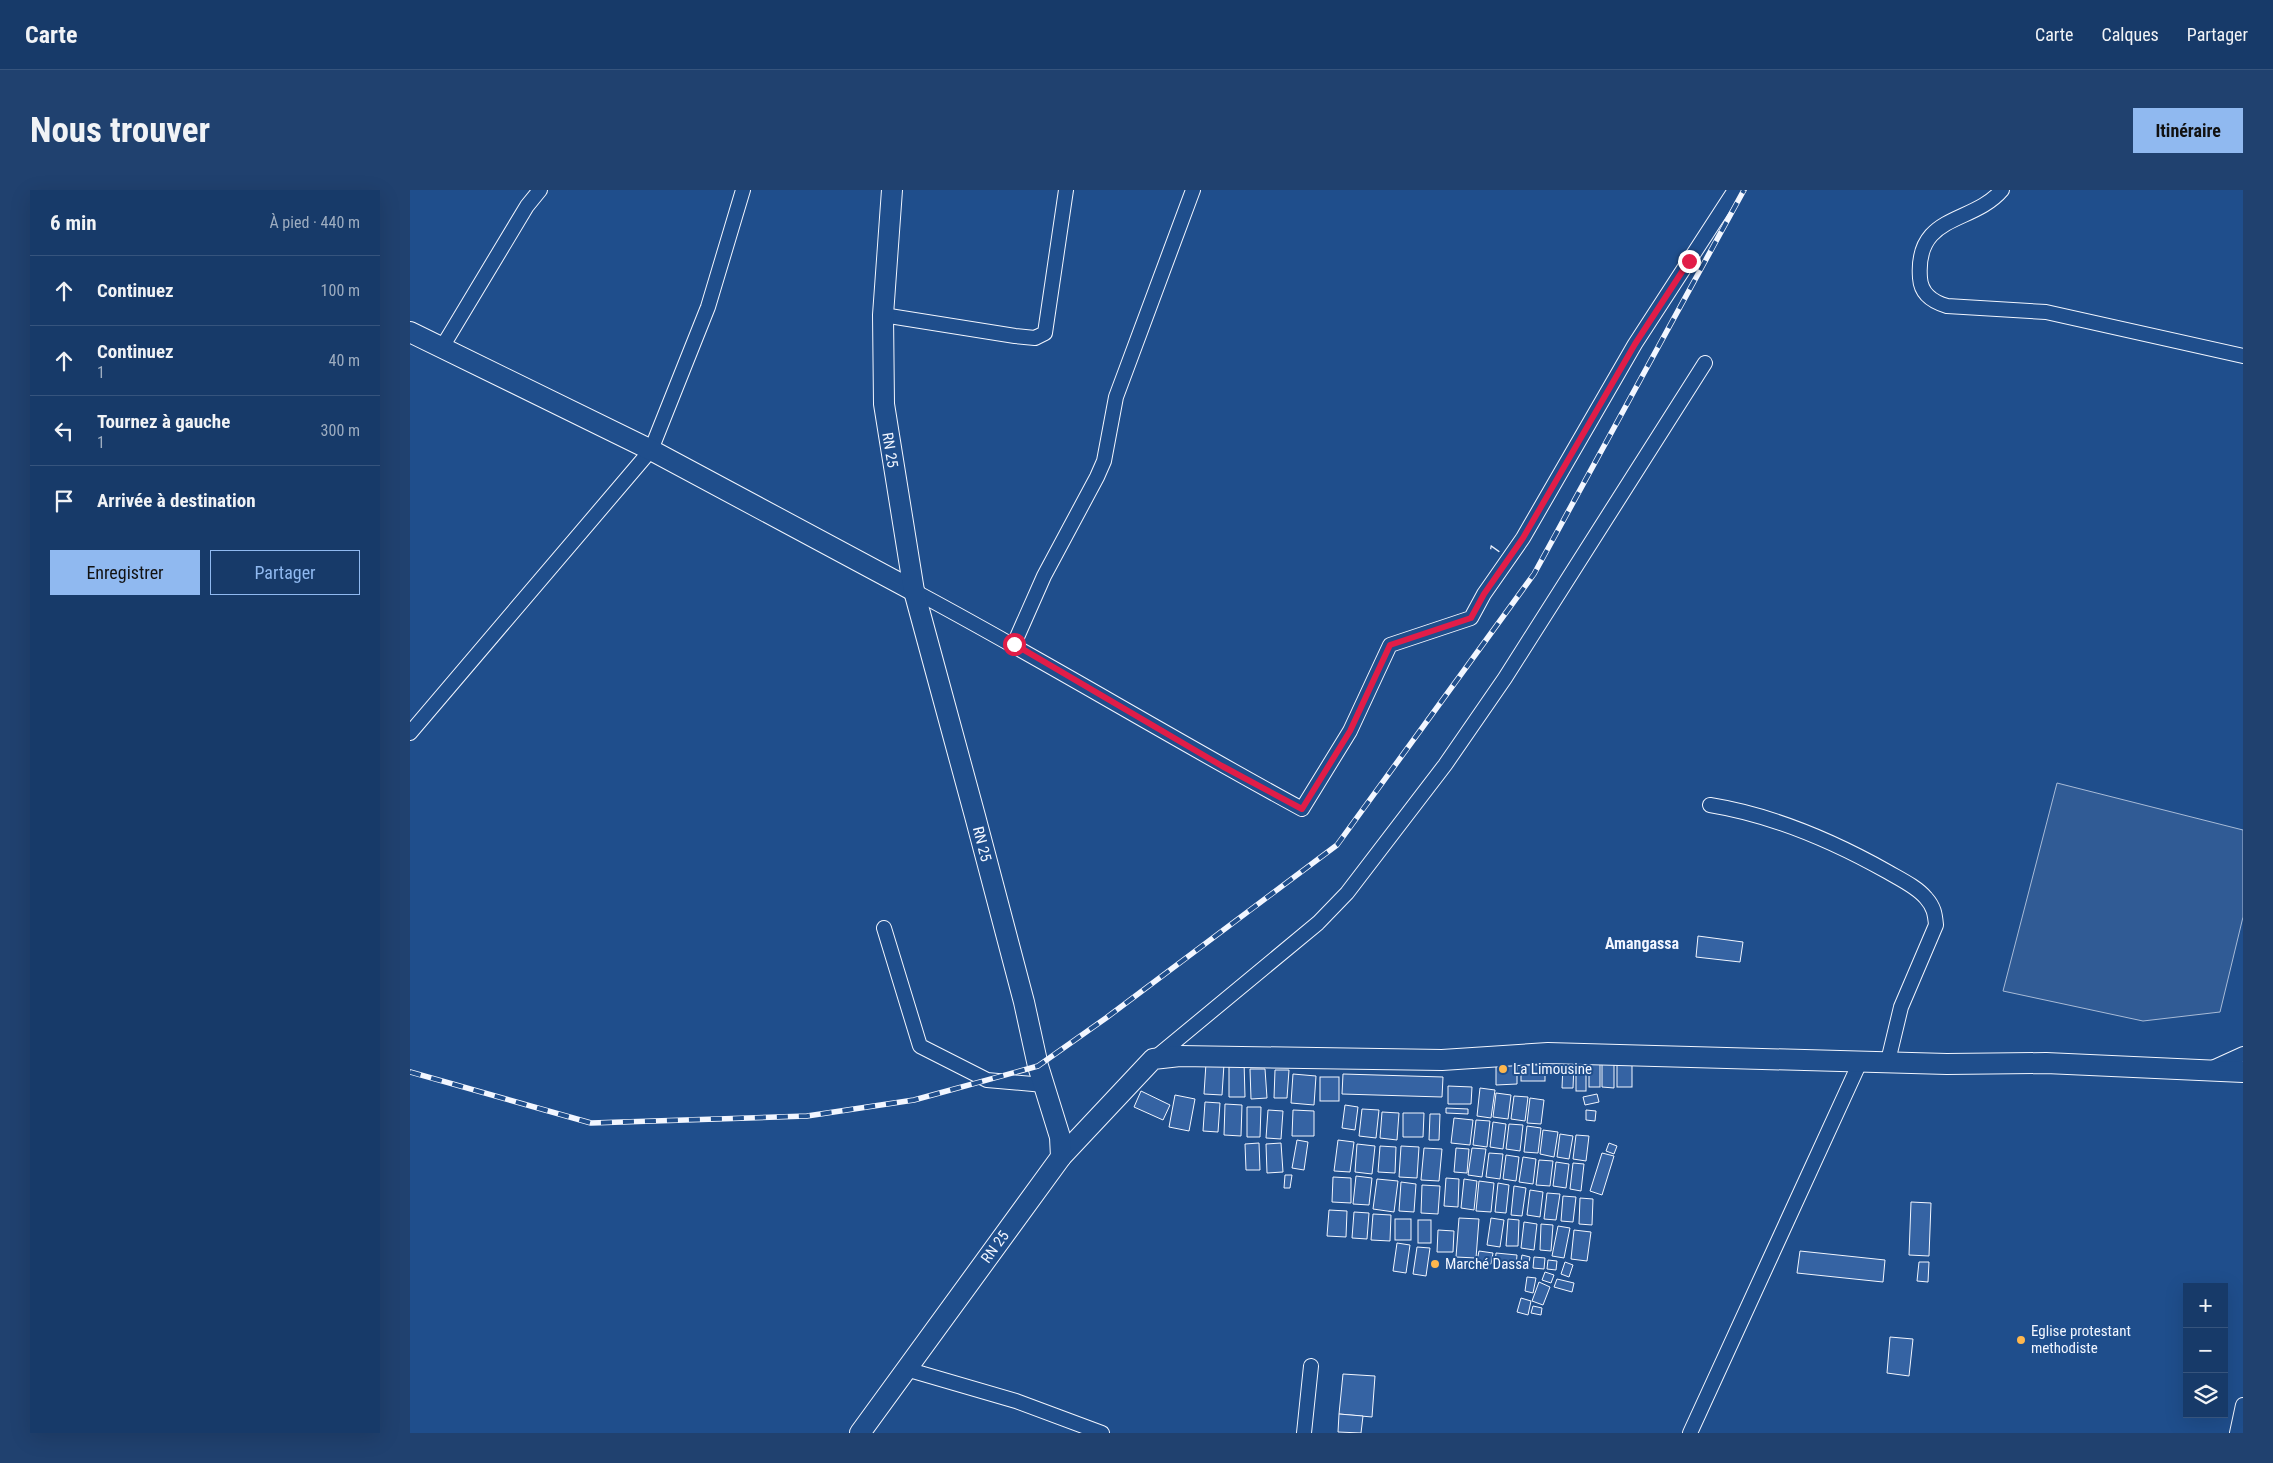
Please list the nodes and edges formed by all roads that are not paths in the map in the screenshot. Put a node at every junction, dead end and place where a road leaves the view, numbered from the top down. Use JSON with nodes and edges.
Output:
{"nodes":[{"id":1,"x":540,"y":190,"type":"edge"},
{"id":2,"x":743,"y":190,"type":"edge"},
{"id":3,"x":889,"y":190,"type":"edge"},
{"id":4,"x":1066,"y":190,"type":"edge"},
{"id":5,"x":1193,"y":190,"type":"edge"},
{"id":6,"x":1735,"y":190,"type":"edge"},
{"id":7,"x":2002,"y":190,"type":"edge"},
{"id":8,"x":883,"y":315,"type":"junction"},
{"id":9,"x":410,"y":332,"type":"edge"},
{"id":10,"x":441,"y":349,"type":"junction"},
{"id":11,"x":2243,"y":356,"type":"edge"},
{"id":12,"x":1706,"y":363,"type":"dead end"},
{"id":13,"x":651,"y":450,"type":"junction"},
{"id":14,"x":914,"y":592,"type":"junction"},
{"id":15,"x":1014,"y":644,"type":"junction"},
{"id":16,"x":410,"y":733,"type":"edge"},
{"id":17,"x":1710,"y":805,"type":"dead end"},
{"id":18,"x":884,"y":928,"type":"dead end"},
{"id":19,"x":2243,"y":1054,"type":"edge"},
{"id":20,"x":1153,"y":1059,"type":"junction"},
{"id":21,"x":1861,"y":1060,"type":"junction"},
{"id":22,"x":1888,"y":1061,"type":"junction"},
{"id":23,"x":2210,"y":1070,"type":"junction"},
{"id":24,"x":2243,"y":1072,"type":"edge"},
{"id":25,"x":1044,"y":1085,"type":"junction"},
{"id":26,"x":1062,"y":1157,"type":"junction"},
{"id":27,"x":1311,"y":1366,"type":"dead end"},
{"id":28,"x":906,"y":1369,"type":"junction"},
{"id":29,"x":2243,"y":1405,"type":"edge"},
{"id":30,"x":860,"y":1433,"type":"edge"},
{"id":31,"x":1102,"y":1433,"type":"edge"},
{"id":32,"x":1304,"y":1433,"type":"edge"},
{"id":33,"x":1690,"y":1433,"type":"edge"},
{"id":34,"x":2237,"y":1433,"type":"edge"}],
"edges":[{"from":1,"to":10,"type":"street"},
{"from":2,"to":13,"type":"street"},
{"from":3,"to":8,"type":"main road","name":"RN 25","number":"RN 25"},
{"from":4,"to":8,"type":"street"},
{"from":5,"to":15,"type":"street"},
{"from":6,"to":15,"type":"street","name":"1"},
{"from":7,"to":11,"type":"street"},
{"from":8,"to":14,"type":"main road","name":"RN 25","number":"RN 25"},
{"from":9,"to":10,"type":"main road"},
{"from":10,"to":13,"type":"main road"},
{"from":12,"to":20,"type":"street"},
{"from":13,"to":14,"type":"main road"},
{"from":13,"to":16,"type":"street"},
{"from":14,"to":15,"type":"street"},
{"from":14,"to":25,"type":"main road","name":"RN 25","number":"RN 25"},
{"from":17,"to":22,"type":"street"},
{"from":18,"to":25,"type":"street"},
{"from":19,"to":23,"type":"street"},
{"from":20,"to":21,"type":"main road"},
{"from":20,"to":26,"type":"main road"},
{"from":21,"to":22,"type":"main road"},
{"from":21,"to":33,"type":"street"},
{"from":22,"to":23,"type":"main road"},
{"from":23,"to":24,"type":"main road"},
{"from":25,"to":26,"type":"main road","name":"RN 25","number":"RN 25"},
{"from":26,"to":28,"type":"main road","name":"RN 25","number":"RN 25"},
{"from":27,"to":32,"type":"street"},
{"from":28,"to":30,"type":"main road","name":"RN 25","number":"RN 25"},
{"from":28,"to":31,"type":"street"},
{"from":29,"to":34,"type":"street"}]}
